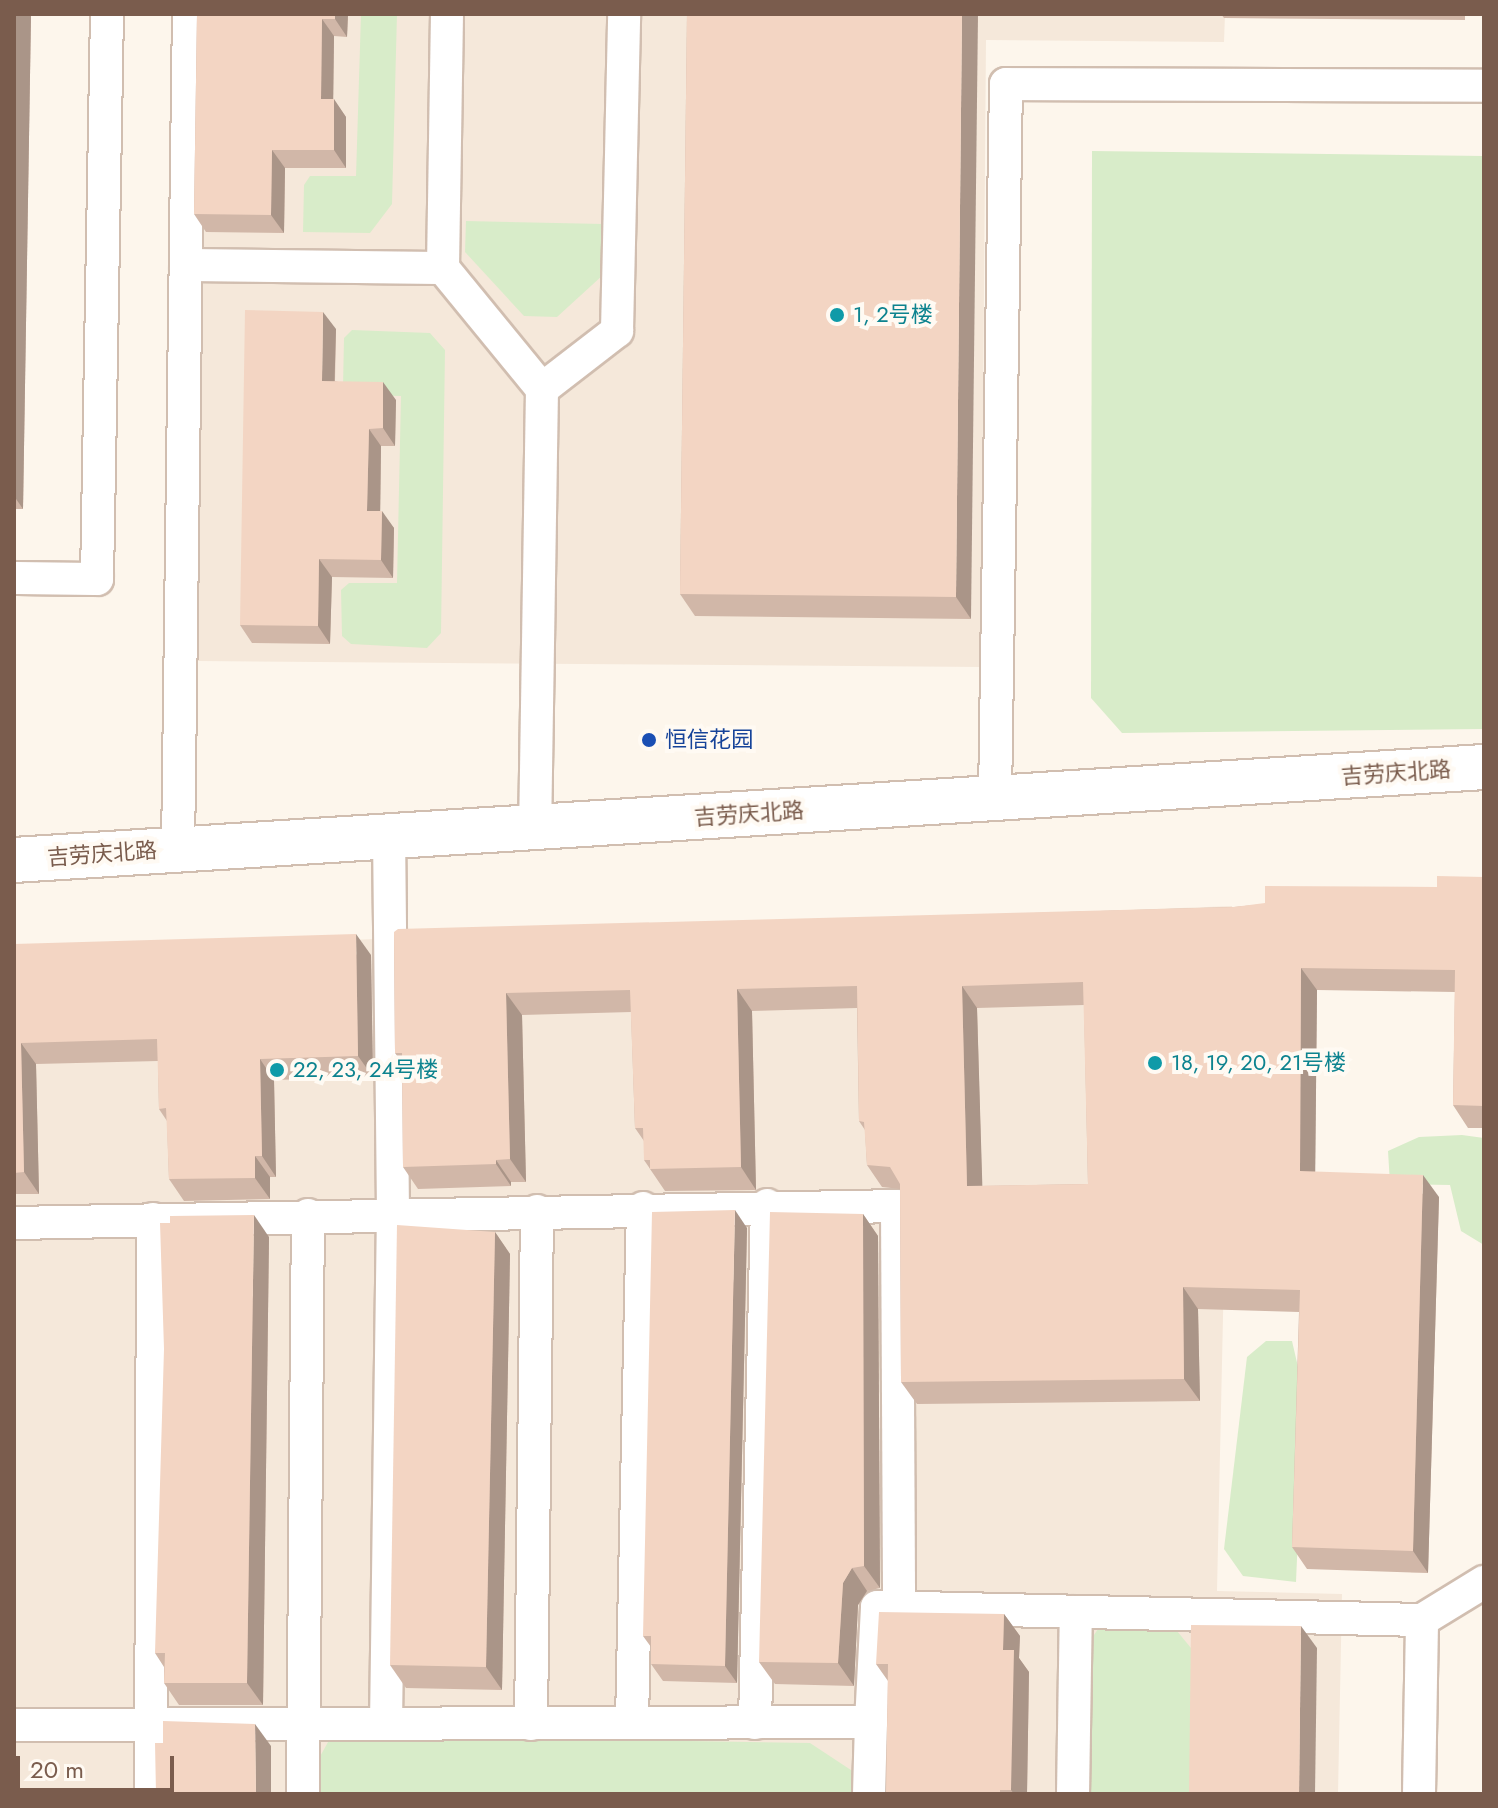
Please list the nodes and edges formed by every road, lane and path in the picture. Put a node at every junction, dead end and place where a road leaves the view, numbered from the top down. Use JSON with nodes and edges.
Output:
{"nodes":[{"id":1,"x":107,"y":14,"type":"edge"},
{"id":2,"x":189,"y":14,"type":"edge"},
{"id":3,"x":447,"y":14,"type":"edge"},
{"id":4,"x":624,"y":14,"type":"edge"},
{"id":5,"x":1484,"y":86,"type":"edge"},
{"id":6,"x":186,"y":265,"type":"junction"},
{"id":7,"x":443,"y":268,"type":"junction"},
{"id":8,"x":542,"y":389,"type":"junction"},
{"id":9,"x":14,"y":578,"type":"edge"},
{"id":10,"x":1484,"y":767,"type":"edge"},
{"id":11,"x":995,"y":798,"type":"junction"},
{"id":12,"x":535,"y":827,"type":"junction"},
{"id":13,"x":389,"y":837,"type":"junction"},
{"id":14,"x":178,"y":850,"type":"junction"},
{"id":15,"x":14,"y":860,"type":"edge"},
{"id":16,"x":767,"y":1205,"type":"junction"},
{"id":17,"x":643,"y":1208,"type":"junction"},
{"id":18,"x":537,"y":1211,"type":"junction"},
{"id":19,"x":393,"y":1213,"type":"junction"},
{"id":20,"x":308,"y":1215,"type":"junction"},
{"id":21,"x":153,"y":1219,"type":"junction"},
{"id":22,"x":14,"y":1223,"type":"edge"},
{"id":23,"x":1484,"y":1582,"type":"edge"},
{"id":24,"x":899,"y":1608,"type":"junction"},
{"id":25,"x":1076,"y":1612,"type":"junction"},
{"id":26,"x":1422,"y":1620,"type":"junction"},
{"id":27,"x":871,"y":1722,"type":"junction"},
{"id":28,"x":151,"y":1723,"type":"junction"},
{"id":29,"x":632,"y":1723,"type":"junction"},
{"id":30,"x":755,"y":1723,"type":"junction"},
{"id":31,"x":304,"y":1724,"type":"junction"},
{"id":32,"x":386,"y":1724,"type":"junction"},
{"id":33,"x":531,"y":1724,"type":"junction"},
{"id":34,"x":14,"y":1725,"type":"edge"},
{"id":35,"x":151,"y":1794,"type":"edge"},
{"id":36,"x":303,"y":1794,"type":"edge"},
{"id":37,"x":869,"y":1794,"type":"edge"},
{"id":38,"x":1073,"y":1794,"type":"edge"},
{"id":39,"x":1419,"y":1794,"type":"edge"}],
"edges":[{"from":1,"to":9,"type":"lane"},
{"from":2,"to":6,"type":"lane"},
{"from":3,"to":7,"type":"lane"},
{"from":4,"to":8,"type":"lane"},
{"from":5,"to":11,"type":"lane"},
{"from":6,"to":7,"type":"lane"},
{"from":6,"to":14,"type":"lane"},
{"from":7,"to":8,"type":"lane"},
{"from":8,"to":12,"type":"lane"},
{"from":10,"to":11,"type":"main road","name":"吉劳庆北路"},
{"from":11,"to":12,"type":"main road","name":"吉劳庆北路"},
{"from":12,"to":13,"type":"main road","name":"吉劳庆北路"},
{"from":13,"to":14,"type":"main road","name":"吉劳庆北路"},
{"from":13,"to":19,"type":"lane"},
{"from":14,"to":15,"type":"main road","name":"吉劳庆北路"},
{"from":16,"to":17,"type":"lane"},
{"from":16,"to":24,"type":"lane"},
{"from":16,"to":30,"type":"lane"},
{"from":17,"to":18,"type":"lane"},
{"from":17,"to":29,"type":"lane"},
{"from":18,"to":19,"type":"lane"},
{"from":18,"to":33,"type":"lane"},
{"from":19,"to":20,"type":"lane"},
{"from":19,"to":32,"type":"lane"},
{"from":20,"to":21,"type":"lane"},
{"from":20,"to":31,"type":"lane"},
{"from":21,"to":22,"type":"lane"},
{"from":21,"to":28,"type":"lane"},
{"from":23,"to":26,"type":"lane"},
{"from":24,"to":25,"type":"lane"},
{"from":24,"to":27,"type":"lane"},
{"from":25,"to":26,"type":"lane"},
{"from":25,"to":38,"type":"lane"},
{"from":26,"to":39,"type":"lane"},
{"from":27,"to":30,"type":"lane"},
{"from":27,"to":37,"type":"lane"},
{"from":28,"to":31,"type":"lane"},
{"from":28,"to":34,"type":"lane"},
{"from":28,"to":35,"type":"lane"},
{"from":29,"to":30,"type":"lane"},
{"from":29,"to":33,"type":"lane"},
{"from":31,"to":32,"type":"lane"},
{"from":31,"to":36,"type":"lane"},
{"from":32,"to":33,"type":"lane"}]}
